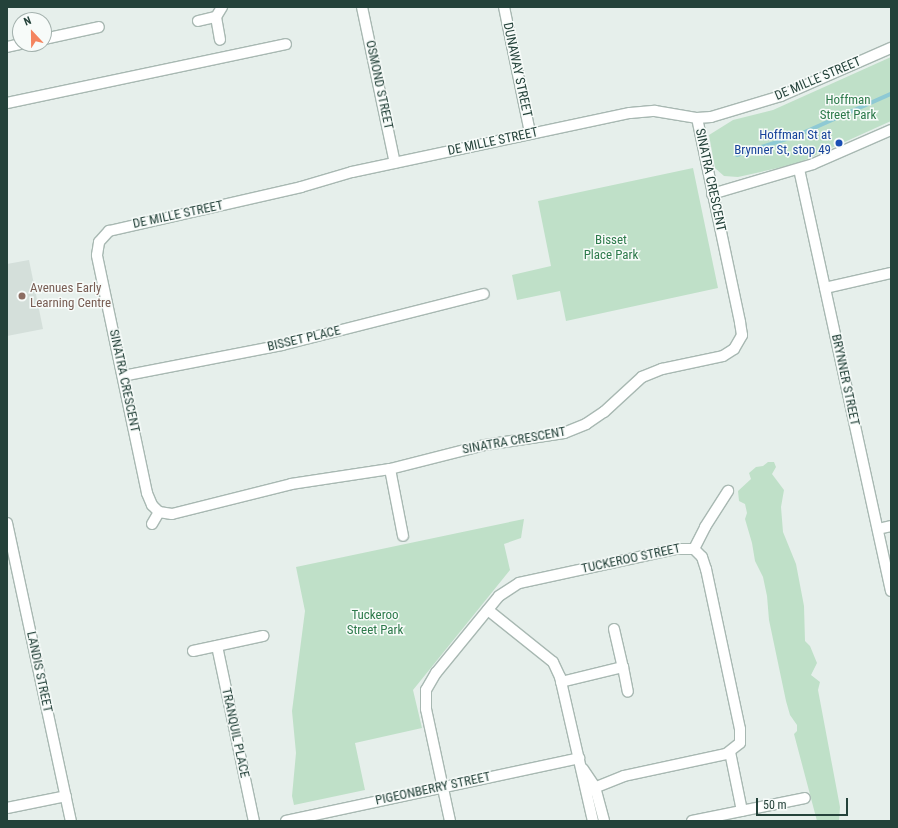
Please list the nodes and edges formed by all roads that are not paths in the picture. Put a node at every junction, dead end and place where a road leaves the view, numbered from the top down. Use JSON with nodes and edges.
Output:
{"nodes":[{"id":1,"x":222,"y":7,"type":"edge"},
{"id":2,"x":362,"y":7,"type":"edge"},
{"id":3,"x":504,"y":7,"type":"edge"},
{"id":4,"x":216,"y":17,"type":"junction"},
{"id":5,"x":198,"y":21,"type":"dead end"},
{"id":6,"x":99,"y":27,"type":"dead end"},
{"id":7,"x":52,"y":37,"type":"edge"},
{"id":8,"x":220,"y":40,"type":"dead end"},
{"id":9,"x":286,"y":44,"type":"dead end"},
{"id":10,"x":891,"y":48,"type":"edge"},
{"id":11,"x":7,"y":103,"type":"edge"},
{"id":12,"x":697,"y":118,"type":"junction"},
{"id":13,"x":891,"y":130,"type":"edge"},
{"id":14,"x":530,"y":134,"type":"junction"},
{"id":15,"x":395,"y":163,"type":"junction"},
{"id":16,"x":799,"y":169,"type":"junction"},
{"id":17,"x":712,"y":194,"type":"junction"},
{"id":18,"x":97,"y":247,"type":"joint"},
{"id":19,"x":891,"y":273,"type":"edge"},
{"id":20,"x":825,"y":288,"type":"junction"},
{"id":21,"x":484,"y":294,"type":"dead end"},
{"id":22,"x":123,"y":376,"type":"junction"},
{"id":23,"x":390,"y":469,"type":"junction"},
{"id":24,"x":728,"y":491,"type":"dead end"},
{"id":25,"x":159,"y":512,"type":"junction"},
{"id":26,"x":7,"y":523,"type":"edge"},
{"id":27,"x":152,"y":524,"type":"dead end"},
{"id":28,"x":891,"y":526,"type":"edge"},
{"id":29,"x":878,"y":529,"type":"junction"},
{"id":30,"x":403,"y":536,"type":"dead end"},
{"id":31,"x":694,"y":549,"type":"junction"},
{"id":32,"x":887,"y":550,"type":"edge"},
{"id":33,"x":891,"y":591,"type":"edge"},
{"id":34,"x":488,"y":610,"type":"junction"},
{"id":35,"x":614,"y":629,"type":"dead end"},
{"id":36,"x":263,"y":636,"type":"dead end"},
{"id":37,"x":217,"y":646,"type":"junction"},
{"id":38,"x":193,"y":651,"type":"dead end"},
{"id":39,"x":623,"y":668,"type":"junction"},
{"id":40,"x":561,"y":682,"type":"junction"},
{"id":41,"x":628,"y":692,"type":"dead end"},
{"id":42,"x":730,"y":752,"type":"junction"},
{"id":43,"x":579,"y":758,"type":"junction"},
{"id":44,"x":443,"y":787,"type":"junction"},
{"id":45,"x":591,"y":789,"type":"junction"},
{"id":46,"x":66,"y":796,"type":"junction"},
{"id":47,"x":805,"y":798,"type":"dead end"},
{"id":48,"x":7,"y":808,"type":"edge"},
{"id":49,"x":742,"y":811,"type":"junction"},
{"id":50,"x":71,"y":821,"type":"edge"},
{"id":51,"x":254,"y":821,"type":"edge"},
{"id":52,"x":286,"y":821,"type":"edge"},
{"id":53,"x":450,"y":821,"type":"edge"},
{"id":54,"x":593,"y":821,"type":"edge"},
{"id":55,"x":604,"y":821,"type":"edge"},
{"id":56,"x":692,"y":821,"type":"edge"}],
"edges":[{"from":1,"to":4,"type":"street"},
{"from":2,"to":15,"type":"street","name":"OSMOND STREET"},
{"from":3,"to":14,"type":"street","name":"DUNAWAY STREET"},
{"from":4,"to":5,"type":"street"},
{"from":4,"to":8,"type":"street"},
{"from":6,"to":7,"type":"street"},
{"from":9,"to":11,"type":"street"},
{"from":10,"to":12,"type":"street","name":"DE MILLE STREET"},
{"from":12,"to":14,"type":"street","name":"DE MILLE STREET"},
{"from":12,"to":17,"type":"street","name":"SINATRA CRESCENT"},
{"from":13,"to":16,"type":"street"},
{"from":14,"to":15,"type":"street","name":"DE MILLE STREET"},
{"from":15,"to":18,"type":"street","name":"DE MILLE STREET"},
{"from":16,"to":17,"type":"street"},
{"from":16,"to":20,"type":"street","name":"BRYNNER STREET"},
{"from":17,"to":23,"type":"street","name":"SINATRA CRESCENT"},
{"from":18,"to":22,"type":"street","name":"SINATRA CRESCENT"},
{"from":19,"to":20,"type":"street"},
{"from":20,"to":29,"type":"street","name":"BRYNNER STREET"},
{"from":21,"to":22,"type":"street","name":"BISSET PLACE"},
{"from":22,"to":25,"type":"street","name":"SINATRA CRESCENT"},
{"from":23,"to":25,"type":"street","name":"SINATRA CRESCENT"},
{"from":23,"to":30,"type":"street"},
{"from":24,"to":31,"type":"street"},
{"from":25,"to":27,"type":"street"},
{"from":26,"to":46,"type":"street","name":"LANDIS STREET"},
{"from":28,"to":29,"type":"street"},
{"from":29,"to":32,"type":"street","name":"BRYNNER STREET"},
{"from":31,"to":34,"type":"street","name":"TUCKEROO STREET"},
{"from":31,"to":42,"type":"street","name":"TUCKEROO STREET"},
{"from":32,"to":33,"type":"street","name":"BRYNNER STREET"},
{"from":34,"to":40,"type":"street"},
{"from":34,"to":44,"type":"street","name":"TUCKEROO STREET"},
{"from":35,"to":39,"type":"street"},
{"from":36,"to":37,"type":"street"},
{"from":37,"to":38,"type":"street"},
{"from":37,"to":51,"type":"street","name":"TRANQUIL PLACE"},
{"from":39,"to":40,"type":"street"},
{"from":39,"to":41,"type":"street"},
{"from":40,"to":43,"type":"street"},
{"from":42,"to":45,"type":"street"},
{"from":42,"to":49,"type":"street"},
{"from":43,"to":44,"type":"street","name":"PIGEONBERRY STREET"},
{"from":43,"to":45,"type":"street"},
{"from":44,"to":52,"type":"street","name":"PIGEONBERRY STREET"},
{"from":44,"to":53,"type":"street","name":"TUCKEROO STREET"},
{"from":45,"to":54,"type":"street"},
{"from":45,"to":55,"type":"street"},
{"from":46,"to":48,"type":"street"},
{"from":46,"to":50,"type":"street","name":"LANDIS STREET"},
{"from":47,"to":49,"type":"street"},
{"from":49,"to":56,"type":"street"}]}
